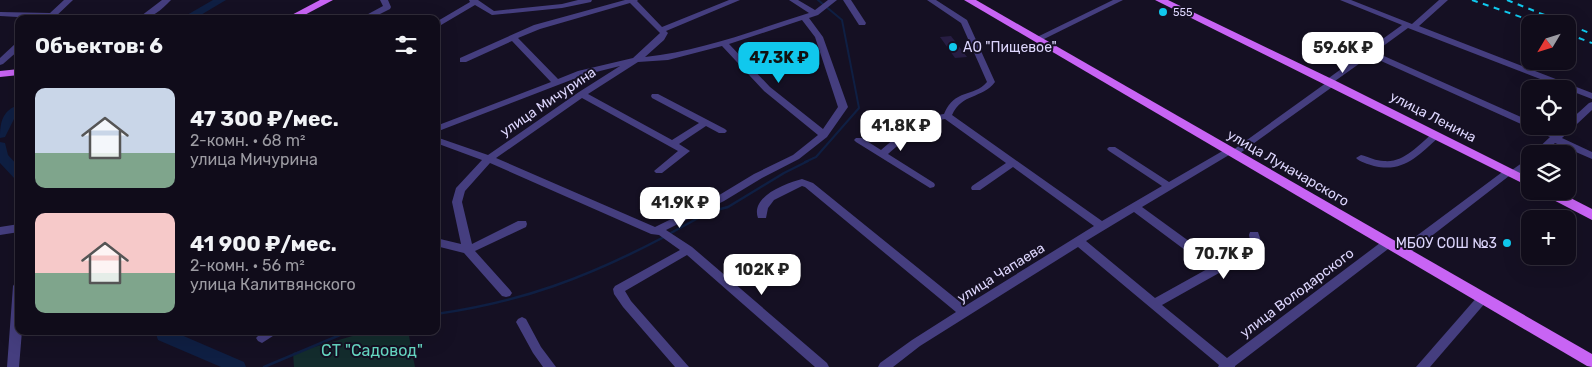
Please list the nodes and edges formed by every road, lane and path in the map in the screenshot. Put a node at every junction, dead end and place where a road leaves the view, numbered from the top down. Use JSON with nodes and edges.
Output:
{"nodes":[{"id":1,"x":69,"y":0,"type":"edge"},
{"id":2,"x":167,"y":0,"type":"edge"},
{"id":3,"x":328,"y":0,"type":"edge"},
{"id":4,"x":384,"y":0,"type":"edge"},
{"id":5,"x":588,"y":0,"type":"edge"},
{"id":6,"x":633,"y":0,"type":"edge"},
{"id":7,"x":736,"y":0,"type":"edge"},
{"id":8,"x":793,"y":0,"type":"edge"},
{"id":9,"x":833,"y":0,"type":"edge"},
{"id":10,"x":847,"y":0,"type":"edge"},
{"id":11,"x":931,"y":0,"type":"edge"},
{"id":12,"x":969,"y":0,"type":"edge"},
{"id":13,"x":1119,"y":0,"type":"edge"},
{"id":14,"x":1160,"y":0,"type":"edge"},
{"id":15,"x":1344,"y":0,"type":"edge"},
{"id":16,"x":1444,"y":0,"type":"edge"},
{"id":17,"x":474,"y":1,"type":"edge"},
{"id":18,"x":815,"y":13,"type":"junction"},
{"id":19,"x":0,"y":14,"type":"edge"},
{"id":20,"x":17,"y":15,"type":"edge"},
{"id":21,"x":53,"y":15,"type":"edge"},
{"id":22,"x":147,"y":15,"type":"edge"},
{"id":23,"x":297,"y":15,"type":"edge"},
{"id":24,"x":371,"y":15,"type":"edge"},
{"id":25,"x":804,"y":17,"type":"junction"},
{"id":26,"x":440,"y":23,"type":"edge"},
{"id":27,"x":862,"y":23,"type":"dead end"},
{"id":28,"x":1410,"y":26,"type":"junction"},
{"id":29,"x":661,"y":30,"type":"junction"},
{"id":30,"x":513,"y":38,"type":"junction"},
{"id":31,"x":1037,"y":40,"type":"junction"},
{"id":32,"x":724,"y":43,"type":"junction"},
{"id":33,"x":15,"y":49,"type":"edge"},
{"id":34,"x":1368,"y":53,"type":"junction"},
{"id":35,"x":462,"y":60,"type":"dead end"},
{"id":36,"x":636,"y":60,"type":"junction"},
{"id":37,"x":0,"y":62,"type":"edge"},
{"id":38,"x":15,"y":72,"type":"edge"},
{"id":39,"x":0,"y":74,"type":"edge"},
{"id":40,"x":556,"y":82,"type":"junction"},
{"id":41,"x":1331,"y":82,"type":"junction"},
{"id":42,"x":582,"y":94,"type":"junction"},
{"id":43,"x":655,"y":96,"type":"dead end"},
{"id":44,"x":1592,"y":96,"type":"edge"},
{"id":45,"x":1592,"y":105,"type":"edge"},
{"id":46,"x":948,"y":116,"type":"junction"},
{"id":47,"x":1521,"y":120,"type":"edge"},
{"id":48,"x":705,"y":122,"type":"junction"},
{"id":49,"x":440,"y":127,"type":"edge"},
{"id":50,"x":722,"y":131,"type":"dead end"},
{"id":51,"x":1550,"y":135,"type":"edge"},
{"id":52,"x":824,"y":136,"type":"junction"},
{"id":53,"x":1435,"y":136,"type":"junction"},
{"id":54,"x":1556,"y":138,"type":"junction"},
{"id":55,"x":858,"y":140,"type":"dead end"},
{"id":56,"x":440,"y":141,"type":"edge"},
{"id":57,"x":672,"y":144,"type":"junction"},
{"id":58,"x":1548,"y":145,"type":"edge"},
{"id":59,"x":1112,"y":149,"type":"dead end"},
{"id":60,"x":1231,"y":153,"type":"junction"},
{"id":61,"x":882,"y":154,"type":"junction"},
{"id":62,"x":1592,"y":156,"type":"edge"},
{"id":63,"x":1361,"y":158,"type":"dead end"},
{"id":64,"x":489,"y":159,"type":"junction"},
{"id":65,"x":1012,"y":162,"type":"junction"},
{"id":66,"x":1521,"y":166,"type":"edge"},
{"id":67,"x":659,"y":171,"type":"dead end"},
{"id":68,"x":1510,"y":173,"type":"junction"},
{"id":69,"x":1521,"y":178,"type":"edge"},
{"id":70,"x":930,"y":185,"type":"dead end"},
{"id":71,"x":1170,"y":187,"type":"junction"},
{"id":72,"x":976,"y":188,"type":"dead end"},
{"id":73,"x":1563,"y":200,"type":"edge"},
{"id":74,"x":1136,"y":208,"type":"junction"},
{"id":75,"x":762,"y":215,"type":"dead end"},
{"id":76,"x":1592,"y":215,"type":"edge"},
{"id":77,"x":522,"y":224,"type":"dead end"},
{"id":78,"x":1102,"y":226,"type":"junction"},
{"id":79,"x":15,"y":229,"type":"edge"},
{"id":80,"x":0,"y":231,"type":"edge"},
{"id":81,"x":658,"y":231,"type":"junction"},
{"id":82,"x":1254,"y":235,"type":"dead end"},
{"id":83,"x":1078,"y":241,"type":"junction"},
{"id":84,"x":440,"y":243,"type":"edge"},
{"id":85,"x":1388,"y":243,"type":"junction"},
{"id":86,"x":686,"y":248,"type":"junction"},
{"id":87,"x":468,"y":250,"type":"junction"},
{"id":88,"x":1193,"y":250,"type":"dead end"},
{"id":89,"x":1403,"y":252,"type":"junction"},
{"id":90,"x":506,"y":293,"type":"dead end"},
{"id":91,"x":1482,"y":299,"type":"junction"},
{"id":92,"x":1154,"y":304,"type":"junction"},
{"id":93,"x":965,"y":313,"type":"junction"},
{"id":94,"x":522,"y":322,"type":"dead end"},
{"id":95,"x":15,"y":335,"type":"edge"},
{"id":96,"x":1592,"y":362,"type":"edge"},
{"id":97,"x":1226,"y":366,"type":"edge"},
{"id":98,"x":13,"y":367,"type":"edge"},
{"id":99,"x":550,"y":367,"type":"edge"},
{"id":100,"x":683,"y":367,"type":"edge"},
{"id":101,"x":823,"y":367,"type":"edge"},
{"id":102,"x":884,"y":367,"type":"edge"},
{"id":103,"x":1422,"y":367,"type":"edge"}],
"edges":[{"from":1,"to":21,"type":"street"},
{"from":2,"to":22,"type":"street"},
{"from":3,"to":23,"type":"main road"},
{"from":4,"to":24,"type":"street"},
{"from":5,"to":17,"type":"street"},
{"from":6,"to":29,"type":"street"},
{"from":6,"to":30,"type":"street"},
{"from":7,"to":29,"type":"street"},
{"from":8,"to":18,"type":"street"},
{"from":9,"to":18,"type":"street","name":"улица Мичурина"},
{"from":10,"to":27,"type":"street"},
{"from":11,"to":46,"type":"street"},
{"from":12,"to":31,"type":"main road","name":"улица Луначарского"},
{"from":13,"to":31,"type":"street"},
{"from":14,"to":41,"type":"main road","name":"улица Ленина"},
{"from":15,"to":28,"type":"street"},
{"from":16,"to":28,"type":"street","name":"улица Чапаева"},
{"from":17,"to":26,"type":"street"},
{"from":18,"to":25,"type":"street","name":"улица Мичурина"},
{"from":19,"to":20,"type":"street"},
{"from":25,"to":32,"type":"street","name":"улица Мичурина"},
{"from":25,"to":52,"type":"street"},
{"from":28,"to":34,"type":"street","name":"улица Чапаева"},
{"from":28,"to":44,"type":"street"},
{"from":29,"to":36,"type":"street"},
{"from":30,"to":35,"type":"street"},
{"from":30,"to":40,"type":"street"},
{"from":31,"to":60,"type":"main road","name":"улица Луначарского"},
{"from":32,"to":36,"type":"street","name":"улица Мичурина"},
{"from":32,"to":52,"type":"street"},
{"from":33,"to":37,"type":"street"},
{"from":34,"to":41,"type":"street","name":"улица Чапаева"},
{"from":34,"to":47,"type":"street"},
{"from":36,"to":40,"type":"street"},
{"from":36,"to":42,"type":"street","name":"улица Мичурина"},
{"from":38,"to":39,"type":"main road"},
{"from":40,"to":49,"type":"street"},
{"from":41,"to":53,"type":"main road","name":"улица Ленина"},
{"from":41,"to":60,"type":"street","name":"улица Чапаева"},
{"from":42,"to":57,"type":"street"},
{"from":42,"to":64,"type":"street","name":"улица Мичурина"},
{"from":43,"to":48,"type":"street"},
{"from":45,"to":54,"type":"street"},
{"from":46,"to":61,"type":"street"},
{"from":46,"to":65,"type":"street"},
{"from":48,"to":50,"type":"street"},
{"from":48,"to":57,"type":"street"},
{"from":51,"to":54,"type":"street"},
{"from":52,"to":81,"type":"street"},
{"from":53,"to":63,"type":"street"},
{"from":53,"to":68,"type":"main road","name":"улица Ленина"},
{"from":54,"to":58,"type":"street"},
{"from":54,"to":62,"type":"street"},
{"from":55,"to":61,"type":"street"},
{"from":56,"to":64,"type":"street"},
{"from":57,"to":67,"type":"street"},
{"from":59,"to":71,"type":"street"},
{"from":60,"to":71,"type":"street","name":"улица Чапаева"},
{"from":60,"to":85,"type":"main road","name":"улица Луначарского"},
{"from":61,"to":70,"type":"street"},
{"from":64,"to":81,"type":"street"},
{"from":64,"to":87,"type":"street","name":"улица Мичурина"},
{"from":65,"to":72,"type":"street"},
{"from":65,"to":78,"type":"street"},
{"from":66,"to":68,"type":"street"},
{"from":68,"to":69,"type":"main road","name":"улица Ленина"},
{"from":68,"to":89,"type":"street"},
{"from":71,"to":74,"type":"street","name":"улица Чапаева"},
{"from":73,"to":76,"type":"main road"},
{"from":74,"to":78,"type":"street","name":"улица Чапаева"},
{"from":74,"to":88,"type":"street"},
{"from":75,"to":93,"type":"street"},
{"from":77,"to":87,"type":"street"},
{"from":78,"to":83,"type":"street","name":"улица Чапаева"},
{"from":79,"to":80,"type":"street"},
{"from":81,"to":86,"type":"street"},
{"from":82,"to":92,"type":"street"},
{"from":83,"to":92,"type":"street"},
{"from":83,"to":93,"type":"street","name":"улица Чапаева"},
{"from":84,"to":87,"type":"street"},
{"from":85,"to":89,"type":"main road","name":"улица Луначарского"},
{"from":85,"to":97,"type":"street","name":"улица Володарского"},
{"from":86,"to":100,"type":"street"},
{"from":86,"to":101,"type":"street"},
{"from":87,"to":90,"type":"street"},
{"from":89,"to":91,"type":"main road","name":"улица Луначарского"},
{"from":91,"to":96,"type":"main road","name":"улица Луначарского"},
{"from":91,"to":103,"type":"street"},
{"from":92,"to":97,"type":"street"},
{"from":93,"to":102,"type":"street","name":"улица Чапаева"},
{"from":94,"to":99,"type":"street"},
{"from":95,"to":98,"type":"street"}]}
